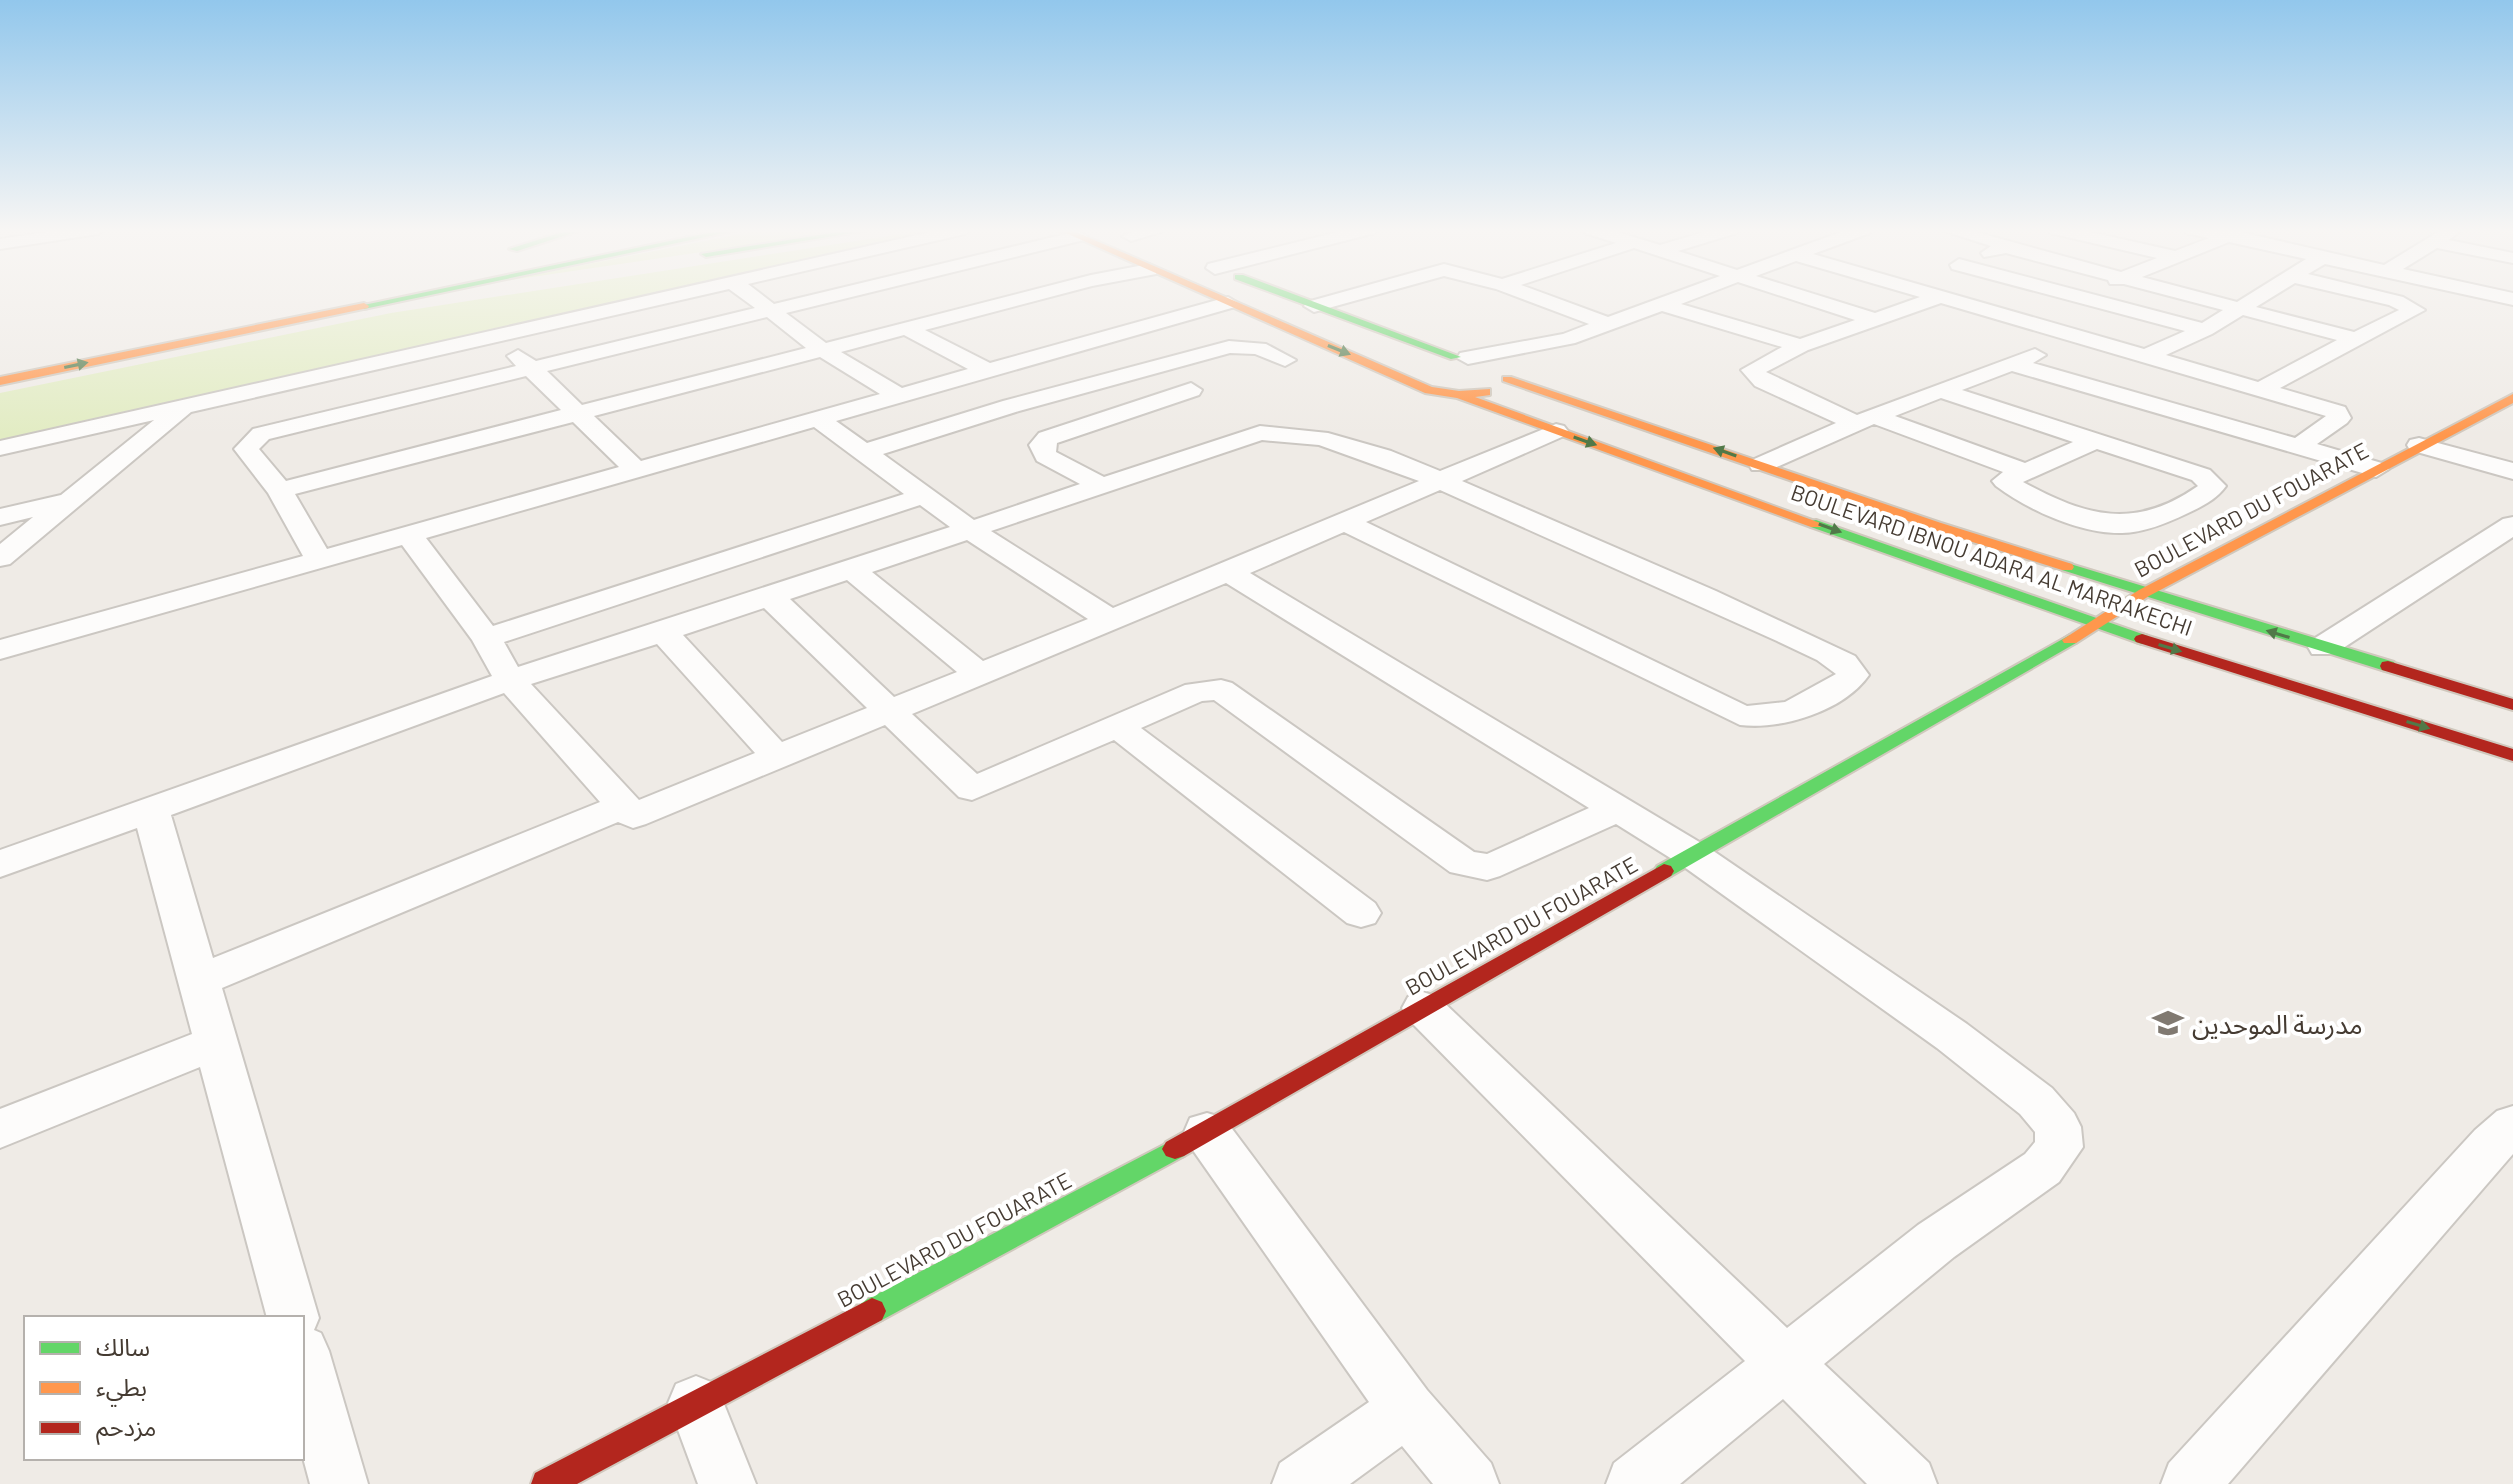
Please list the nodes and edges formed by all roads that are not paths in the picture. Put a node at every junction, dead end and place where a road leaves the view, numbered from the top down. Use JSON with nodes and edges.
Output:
{"nodes":[{"id":1,"x":309,"y":298,"type":"edge"},
{"id":2,"x":402,"y":298,"type":"edge"},
{"id":3,"x":441,"y":298,"type":"edge"},
{"id":4,"x":659,"y":298,"type":"edge"},
{"id":5,"x":755,"y":298,"type":"edge"},
{"id":6,"x":814,"y":298,"type":"edge"},
{"id":7,"x":960,"y":298,"type":"edge"},
{"id":8,"x":1028,"y":298,"type":"edge"},
{"id":9,"x":1217,"y":298,"type":"edge"},
{"id":10,"x":1294,"y":298,"type":"edge"},
{"id":11,"x":1342,"y":298,"type":"edge"},
{"id":12,"x":1539,"y":298,"type":"edge"},
{"id":13,"x":1676,"y":298,"type":"edge"},
{"id":14,"x":1808,"y":298,"type":"edge"},
{"id":15,"x":1935,"y":298,"type":"edge"},
{"id":16,"x":1950,"y":298,"type":"edge"},
{"id":17,"x":2086,"y":298,"type":"edge"},
{"id":18,"x":2197,"y":298,"type":"edge"},
{"id":19,"x":2257,"y":298,"type":"edge"},
{"id":20,"x":2384,"y":298,"type":"edge"},
{"id":21,"x":1228,"y":303,"type":"junction"},
{"id":22,"x":1661,"y":304,"type":"junction"},
{"id":23,"x":1314,"y":306,"type":"junction"},
{"id":24,"x":769,"y":309,"type":"junction"},
{"id":25,"x":982,"y":309,"type":"junction"},
{"id":26,"x":2240,"y":310,"type":"junction"},
{"id":27,"x":1873,"y":319,"type":"junction"},
{"id":28,"x":1608,"y":324,"type":"junction"},
{"id":29,"x":906,"y":328,"type":"junction"},
{"id":30,"x":2205,"y":330,"type":"junction"},
{"id":31,"x":495,"y":334,"type":"junction"},
{"id":32,"x":2077,"y":335,"type":"junction"},
{"id":33,"x":1568,"y":339,"type":"junction"},
{"id":34,"x":2356,"y":339,"type":"junction"},
{"id":35,"x":76,"y":346,"type":"dead end"},
{"id":36,"x":171,"y":346,"type":"junction"},
{"id":37,"x":1801,"y":346,"type":"junction"},
{"id":38,"x":821,"y":349,"type":"junction"},
{"id":39,"x":2148,"y":355,"type":"junction"},
{"id":40,"x":1461,"y":357,"type":"junction"},
{"id":41,"x":1285,"y":360,"type":"dead end"},
{"id":42,"x":2015,"y":365,"type":"junction"},
{"id":43,"x":531,"y":367,"type":"junction"},
{"id":44,"x":986,"y":370,"type":"junction"},
{"id":45,"x":1506,"y":375,"type":"junction"},
{"id":46,"x":1411,"y":379,"type":"junction"},
{"id":47,"x":0,"y":381,"type":"edge"},
{"id":48,"x":2094,"y":388,"type":"junction"},
{"id":49,"x":2263,"y":388,"type":"junction"},
{"id":50,"x":1191,"y":390,"type":"dead end"},
{"id":51,"x":1944,"y":392,"type":"junction"},
{"id":52,"x":897,"y":395,"type":"junction"},
{"id":53,"x":1459,"y":395,"type":"junction"},
{"id":54,"x":2513,"y":398,"type":"edge"},
{"id":55,"x":187,"y":405,"type":"junction"},
{"id":56,"x":578,"y":411,"type":"junction"},
{"id":57,"x":817,"y":418,"type":"junction"},
{"id":58,"x":1866,"y":420,"type":"junction"},
{"id":59,"x":1556,"y":431,"type":"junction"},
{"id":60,"x":2093,"y":442,"type":"junction"},
{"id":61,"x":2419,"y":445,"type":"junction"},
{"id":62,"x":2298,"y":447,"type":"junction"},
{"id":63,"x":0,"y":448,"type":"edge"},
{"id":64,"x":864,"y":452,"type":"junction"},
{"id":65,"x":1761,"y":465,"type":"junction"},
{"id":66,"x":2376,"y":469,"type":"junction"},
{"id":67,"x":636,"y":470,"type":"junction"},
{"id":68,"x":2023,"y":471,"type":"junction"},
{"id":69,"x":2513,"y":471,"type":"edge"},
{"id":70,"x":1439,"y":481,"type":"junction"},
{"id":71,"x":1100,"y":485,"type":"junction"},
{"id":72,"x":280,"y":490,"type":"junction"},
{"id":73,"x":923,"y":496,"type":"junction"},
{"id":74,"x":73,"y":500,"type":"junction"},
{"id":75,"x":0,"y":517,"type":"edge"},
{"id":76,"x":1344,"y":522,"type":"junction"},
{"id":77,"x":2513,"y":525,"type":"edge"},
{"id":78,"x":972,"y":531,"type":"junction"},
{"id":79,"x":409,"y":535,"type":"junction"},
{"id":80,"x":0,"y":558,"type":"edge"},
{"id":81,"x":320,"y":561,"type":"junction"},
{"id":82,"x":852,"y":570,"type":"junction"},
{"id":83,"x":1228,"y":572,"type":"junction"},
{"id":84,"x":2144,"y":593,"type":"junction"},
{"id":85,"x":771,"y":598,"type":"junction"},
{"id":86,"x":1109,"y":619,"type":"junction"},
{"id":87,"x":2096,"y":625,"type":"junction"},
{"id":88,"x":663,"y":632,"type":"junction"},
{"id":89,"x":486,"y":638,"type":"junction"},
{"id":90,"x":2323,"y":647,"type":"junction"},
{"id":91,"x":0,"y":650,"type":"edge"},
{"id":92,"x":979,"y":674,"type":"junction"},
{"id":93,"x":510,"y":680,"type":"junction"},
{"id":94,"x":2513,"y":705,"type":"edge"},
{"id":95,"x":891,"y":711,"type":"junction"},
{"id":96,"x":1117,"y":726,"type":"junction"},
{"id":97,"x":2513,"y":755,"type":"edge"},
{"id":98,"x":778,"y":758,"type":"junction"},
{"id":99,"x":623,"y":806,"type":"junction"},
{"id":100,"x":150,"y":807,"type":"junction"},
{"id":101,"x":1618,"y":809,"type":"junction"},
{"id":102,"x":1693,"y":855,"type":"junction"},
{"id":103,"x":0,"y":864,"type":"edge"},
{"id":104,"x":1361,"y":913,"type":"dead end"},
{"id":105,"x":199,"y":980,"type":"junction"},
{"id":106,"x":1423,"y":1008,"type":"junction"},
{"id":107,"x":216,"y":1042,"type":"junction"},
{"id":108,"x":2513,"y":1125,"type":"edge"},
{"id":109,"x":0,"y":1129,"type":"edge"},
{"id":110,"x":1207,"y":1132,"type":"junction"},
{"id":111,"x":292,"y":1316,"type":"edge"},
{"id":112,"x":304,"y":1358,"type":"edge"},
{"id":113,"x":1785,"y":1362,"type":"junction"},
{"id":114,"x":696,"y":1403,"type":"junction"},
{"id":115,"x":1407,"y":1409,"type":"junction"},
{"id":116,"x":2196,"y":1482,"type":"edge"},
{"id":117,"x":339,"y":1484,"type":"edge"},
{"id":118,"x":546,"y":1484,"type":"edge"},
{"id":119,"x":727,"y":1484,"type":"edge"},
{"id":120,"x":1301,"y":1484,"type":"edge"},
{"id":121,"x":1470,"y":1484,"type":"edge"},
{"id":122,"x":1635,"y":1484,"type":"edge"},
{"id":123,"x":1908,"y":1484,"type":"edge"}],
"edges":[{"from":1,"to":35,"type":"main road"},
{"from":2,"to":36,"type":"main road"},
{"from":3,"to":36,"type":"main road"},
{"from":4,"to":31,"type":"street"},
{"from":5,"to":24,"type":"street"},
{"from":6,"to":24,"type":"street"},
{"from":7,"to":25,"type":"street"},
{"from":8,"to":25,"type":"street"},
{"from":9,"to":21,"type":"main road"},
{"from":10,"to":23,"type":"main road"},
{"from":11,"to":23,"type":"street"},
{"from":12,"to":28,"type":"street"},
{"from":13,"to":22,"type":"street"},
{"from":14,"to":27,"type":"street"},
{"from":15,"to":27,"type":"street"},
{"from":16,"to":32,"type":"street"},
{"from":17,"to":30,"type":"street"},
{"from":18,"to":26,"type":"street"},
{"from":19,"to":26,"type":"street"},
{"from":20,"to":34,"type":"street"},
{"from":21,"to":44,"type":"street"},
{"from":21,"to":46,"type":"main road","one_way":true},
{"from":22,"to":28,"type":"street"},
{"from":22,"to":37,"type":"street"},
{"from":23,"to":40,"type":"main road"},
{"from":24,"to":38,"type":"street"},
{"from":24,"to":43,"type":"street"},
{"from":25,"to":29,"type":"street"},
{"from":26,"to":30,"type":"street"},
{"from":26,"to":34,"type":"street"},
{"from":27,"to":37,"type":"street"},
{"from":28,"to":33,"type":"street"},
{"from":29,"to":38,"type":"street"},
{"from":29,"to":44,"type":"street"},
{"from":30,"to":39,"type":"street"},
{"from":31,"to":43,"type":"street"},
{"from":31,"to":55,"type":"street"},
{"from":32,"to":39,"type":"street"},
{"from":32,"to":42,"type":"street"},
{"from":33,"to":40,"type":"street"},
{"from":33,"to":45,"type":"street"},
{"from":34,"to":49,"type":"street"},
{"from":47,"to":36,"type":"main road","one_way":true},
{"from":37,"to":58,"type":"street"},
{"from":38,"to":52,"type":"street"},
{"from":38,"to":56,"type":"street"},
{"from":39,"to":48,"type":"street"},
{"from":39,"to":49,"type":"street"},
{"from":40,"to":45,"type":"main road","name":"BOULEVARD IBNOU ADARA AL MARRAKECHI"},
{"from":40,"to":46,"type":"main road"},
{"from":41,"to":64,"type":"street"},
{"from":42,"to":48,"type":"street"},
{"from":42,"to":51,"type":"street"},
{"from":43,"to":56,"type":"street"},
{"from":43,"to":72,"type":"street"},
{"from":44,"to":52,"type":"street"},
{"from":45,"to":53,"type":"main road"},
{"from":65,"to":45,"type":"main road","name":"BOULEVARD IBNOU ADARA AL MARRAKECHI","one_way":true},
{"from":46,"to":53,"type":"main road","name":"BOULEVARD IBNOU ADARA AL MARRAKECHI"},
{"from":48,"to":62,"type":"street"},
{"from":49,"to":62,"type":"street"},
{"from":50,"to":71,"type":"street"},
{"from":51,"to":58,"type":"street"},
{"from":51,"to":60,"type":"street"},
{"from":52,"to":57,"type":"street"},
{"from":53,"to":59,"type":"main road","name":"BOULEVARD IBNOU ADARA AL MARRAKECHI"},
{"from":54,"to":61,"type":"main road","name":"BOULEVARD DU FOUARATE"},
{"from":55,"to":63,"type":"street"},
{"from":55,"to":74,"type":"street"},
{"from":56,"to":67,"type":"street"},
{"from":56,"to":72,"type":"street"},
{"from":57,"to":64,"type":"street"},
{"from":57,"to":67,"type":"street"},
{"from":58,"to":65,"type":"street"},
{"from":58,"to":68,"type":"street"},
{"from":59,"to":70,"type":"street"},
{"from":59,"to":87,"type":"main road","name":"BOULEVARD IBNOU ADARA AL MARRAKECHI","one_way":true},
{"from":60,"to":68,"type":"street"},
{"from":60,"to":68,"type":"street"},
{"from":61,"to":66,"type":"main road","name":"BOULEVARD DU FOUARATE"},
{"from":61,"to":69,"type":"street"},
{"from":62,"to":66,"type":"street"},
{"from":64,"to":73,"type":"street"},
{"from":65,"to":84,"type":"main road","name":"BOULEVARD IBNOU ADARA AL MARRAKECHI"},
{"from":66,"to":84,"type":"main road","name":"BOULEVARD DU FOUARATE"},
{"from":67,"to":79,"type":"street"},
{"from":70,"to":71,"type":"street"},
{"from":70,"to":76,"type":"street"},
{"from":70,"to":76,"type":"street"},
{"from":71,"to":78,"type":"street"},
{"from":72,"to":81,"type":"street"},
{"from":73,"to":78,"type":"street"},
{"from":73,"to":89,"type":"street"},
{"from":74,"to":75,"type":"street"},
{"from":74,"to":80,"type":"street"},
{"from":76,"to":83,"type":"street"},
{"from":77,"to":90,"type":"street"},
{"from":78,"to":82,"type":"street"},
{"from":78,"to":86,"type":"street"},
{"from":79,"to":81,"type":"street"},
{"from":79,"to":89,"type":"street"},
{"from":81,"to":91,"type":"street"},
{"from":82,"to":85,"type":"street"},
{"from":82,"to":92,"type":"street"},
{"from":83,"to":86,"type":"street"},
{"from":83,"to":101,"type":"street"},
{"from":84,"to":87,"type":"main road","name":"BOULEVARD DU FOUARATE"},
{"from":90,"to":84,"type":"main road","name":"BOULEVARD IBNOU ADARA AL MARRAKECHI","one_way":true},
{"from":85,"to":88,"type":"street"},
{"from":85,"to":95,"type":"street"},
{"from":86,"to":92,"type":"street"},
{"from":87,"to":97,"type":"main road","name":"BOULEVARD IBNOU ADARA AL MARRAKECHI","one_way":true},
{"from":87,"to":102,"type":"main road","name":"BOULEVARD DU FOUARATE"},
{"from":88,"to":93,"type":"street"},
{"from":88,"to":98,"type":"street"},
{"from":89,"to":93,"type":"street"},
{"from":90,"to":94,"type":"main road","name":"BOULEVARD IBNOU ADARA AL MARRAKECHI"},
{"from":92,"to":95,"type":"street"},
{"from":93,"to":99,"type":"street"},
{"from":93,"to":100,"type":"street"},
{"from":95,"to":96,"type":"street"},
{"from":95,"to":98,"type":"street"},
{"from":96,"to":101,"type":"street"},
{"from":96,"to":104,"type":"street"},
{"from":98,"to":99,"type":"street"},
{"from":99,"to":105,"type":"street"},
{"from":100,"to":103,"type":"street"},
{"from":100,"to":105,"type":"street"},
{"from":101,"to":102,"type":"street"},
{"from":102,"to":106,"type":"main road","name":"BOULEVARD DU FOUARATE"},
{"from":102,"to":113,"type":"street"},
{"from":105,"to":107,"type":"street"},
{"from":106,"to":110,"type":"main road","name":"BOULEVARD DU FOUARATE"},
{"from":106,"to":113,"type":"street"},
{"from":107,"to":109,"type":"street"},
{"from":107,"to":111,"type":"street"},
{"from":108,"to":116,"type":"street"},
{"from":110,"to":114,"type":"main road","name":"BOULEVARD DU FOUARATE"},
{"from":110,"to":115,"type":"street"},
{"from":112,"to":117,"type":"street"},
{"from":113,"to":122,"type":"street"},
{"from":113,"to":123,"type":"street"},
{"from":114,"to":118,"type":"main road","name":"BOULEVARD DU FOUARATE"},
{"from":114,"to":119,"type":"street"},
{"from":115,"to":120,"type":"street"},
{"from":115,"to":121,"type":"street"}]}
